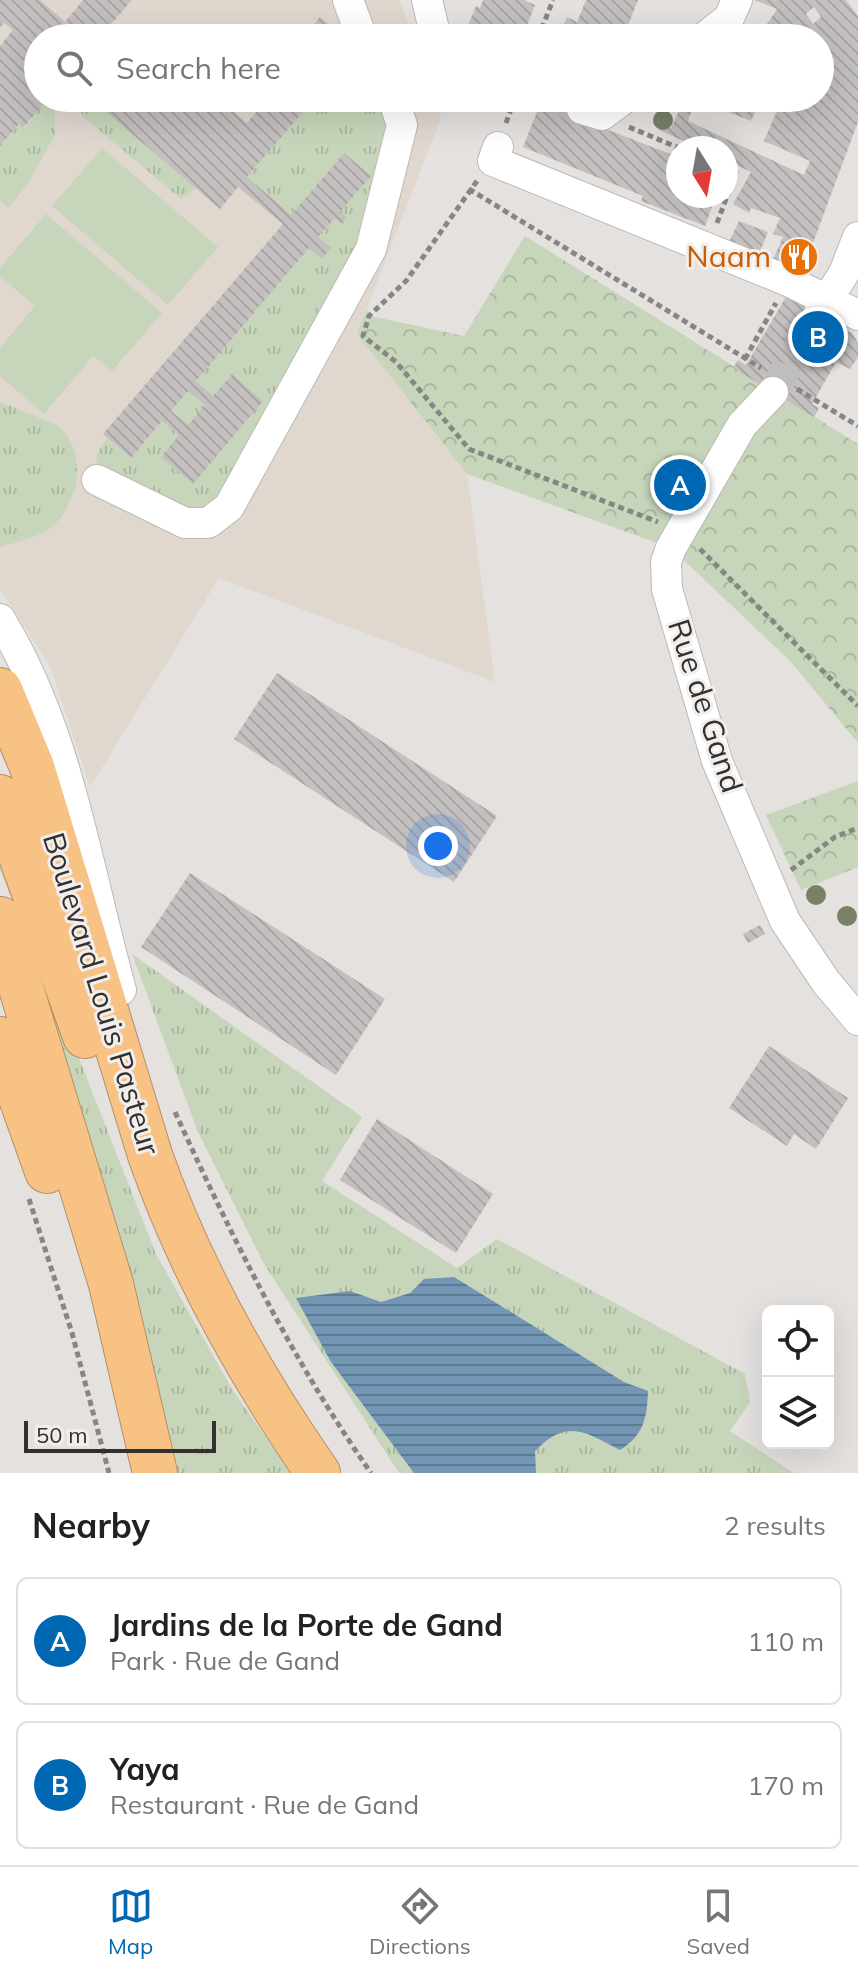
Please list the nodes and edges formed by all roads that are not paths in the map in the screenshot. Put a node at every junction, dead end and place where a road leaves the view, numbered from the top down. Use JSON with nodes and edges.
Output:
{"nodes":[{"id":1,"x":348,"y":0,"type":"edge"},
{"id":2,"x":427,"y":0,"type":"edge"},
{"id":3,"x":737,"y":0,"type":"edge"},
{"id":4,"x":357,"y":24,"type":"edge"},
{"id":5,"x":433,"y":24,"type":"edge"},
{"id":6,"x":722,"y":24,"type":"edge"},
{"id":7,"x":398,"y":112,"type":"edge"},
{"id":8,"x":496,"y":154,"type":"road end"},
{"id":9,"x":858,"y":237,"type":"edge"},
{"id":10,"x":823,"y":307,"type":"junction"},
{"id":11,"x":858,"y":315,"type":"edge"},
{"id":12,"x":773,"y":392,"type":"tunnel mouth"},
{"id":13,"x":97,"y":480,"type":"dead end"},
{"id":14,"x":0,"y":619,"type":"edge"},
{"id":15,"x":0,"y":690,"type":"edge"},
{"id":16,"x":0,"y":797,"type":"edge"},
{"id":17,"x":0,"y":919,"type":"edge"},
{"id":18,"x":858,"y":1020,"type":"edge"},
{"id":19,"x":0,"y":1039,"type":"edge"},
{"id":20,"x":211,"y":1295,"type":"junction"},
{"id":21,"x":134,"y":1389,"type":"junction"},
{"id":22,"x":155,"y":1473,"type":"edge"},
{"id":23,"x":318,"y":1473,"type":"edge"}],
"edges":[{"from":1,"to":4,"type":"street"},
{"from":2,"to":5,"type":"street"},
{"from":3,"to":6,"type":"street"},
{"from":7,"to":13,"type":"street"},
{"from":8,"to":10,"type":"street"},
{"from":9,"to":10,"type":"street"},
{"from":10,"to":11,"type":"street"},
{"from":12,"to":18,"type":"street","name":"Rue de Gand","bridge":true},
{"from":14,"to":20,"type":"street"},
{"from":15,"to":20,"type":"highway","name":"Boulevard Louis Pasteur"},
{"from":16,"to":20,"type":"highway"},
{"from":17,"to":21,"type":"highway"},
{"from":19,"to":21,"type":"highway"},
{"from":20,"to":23,"type":"highway"},
{"from":21,"to":22,"type":"highway"}]}
